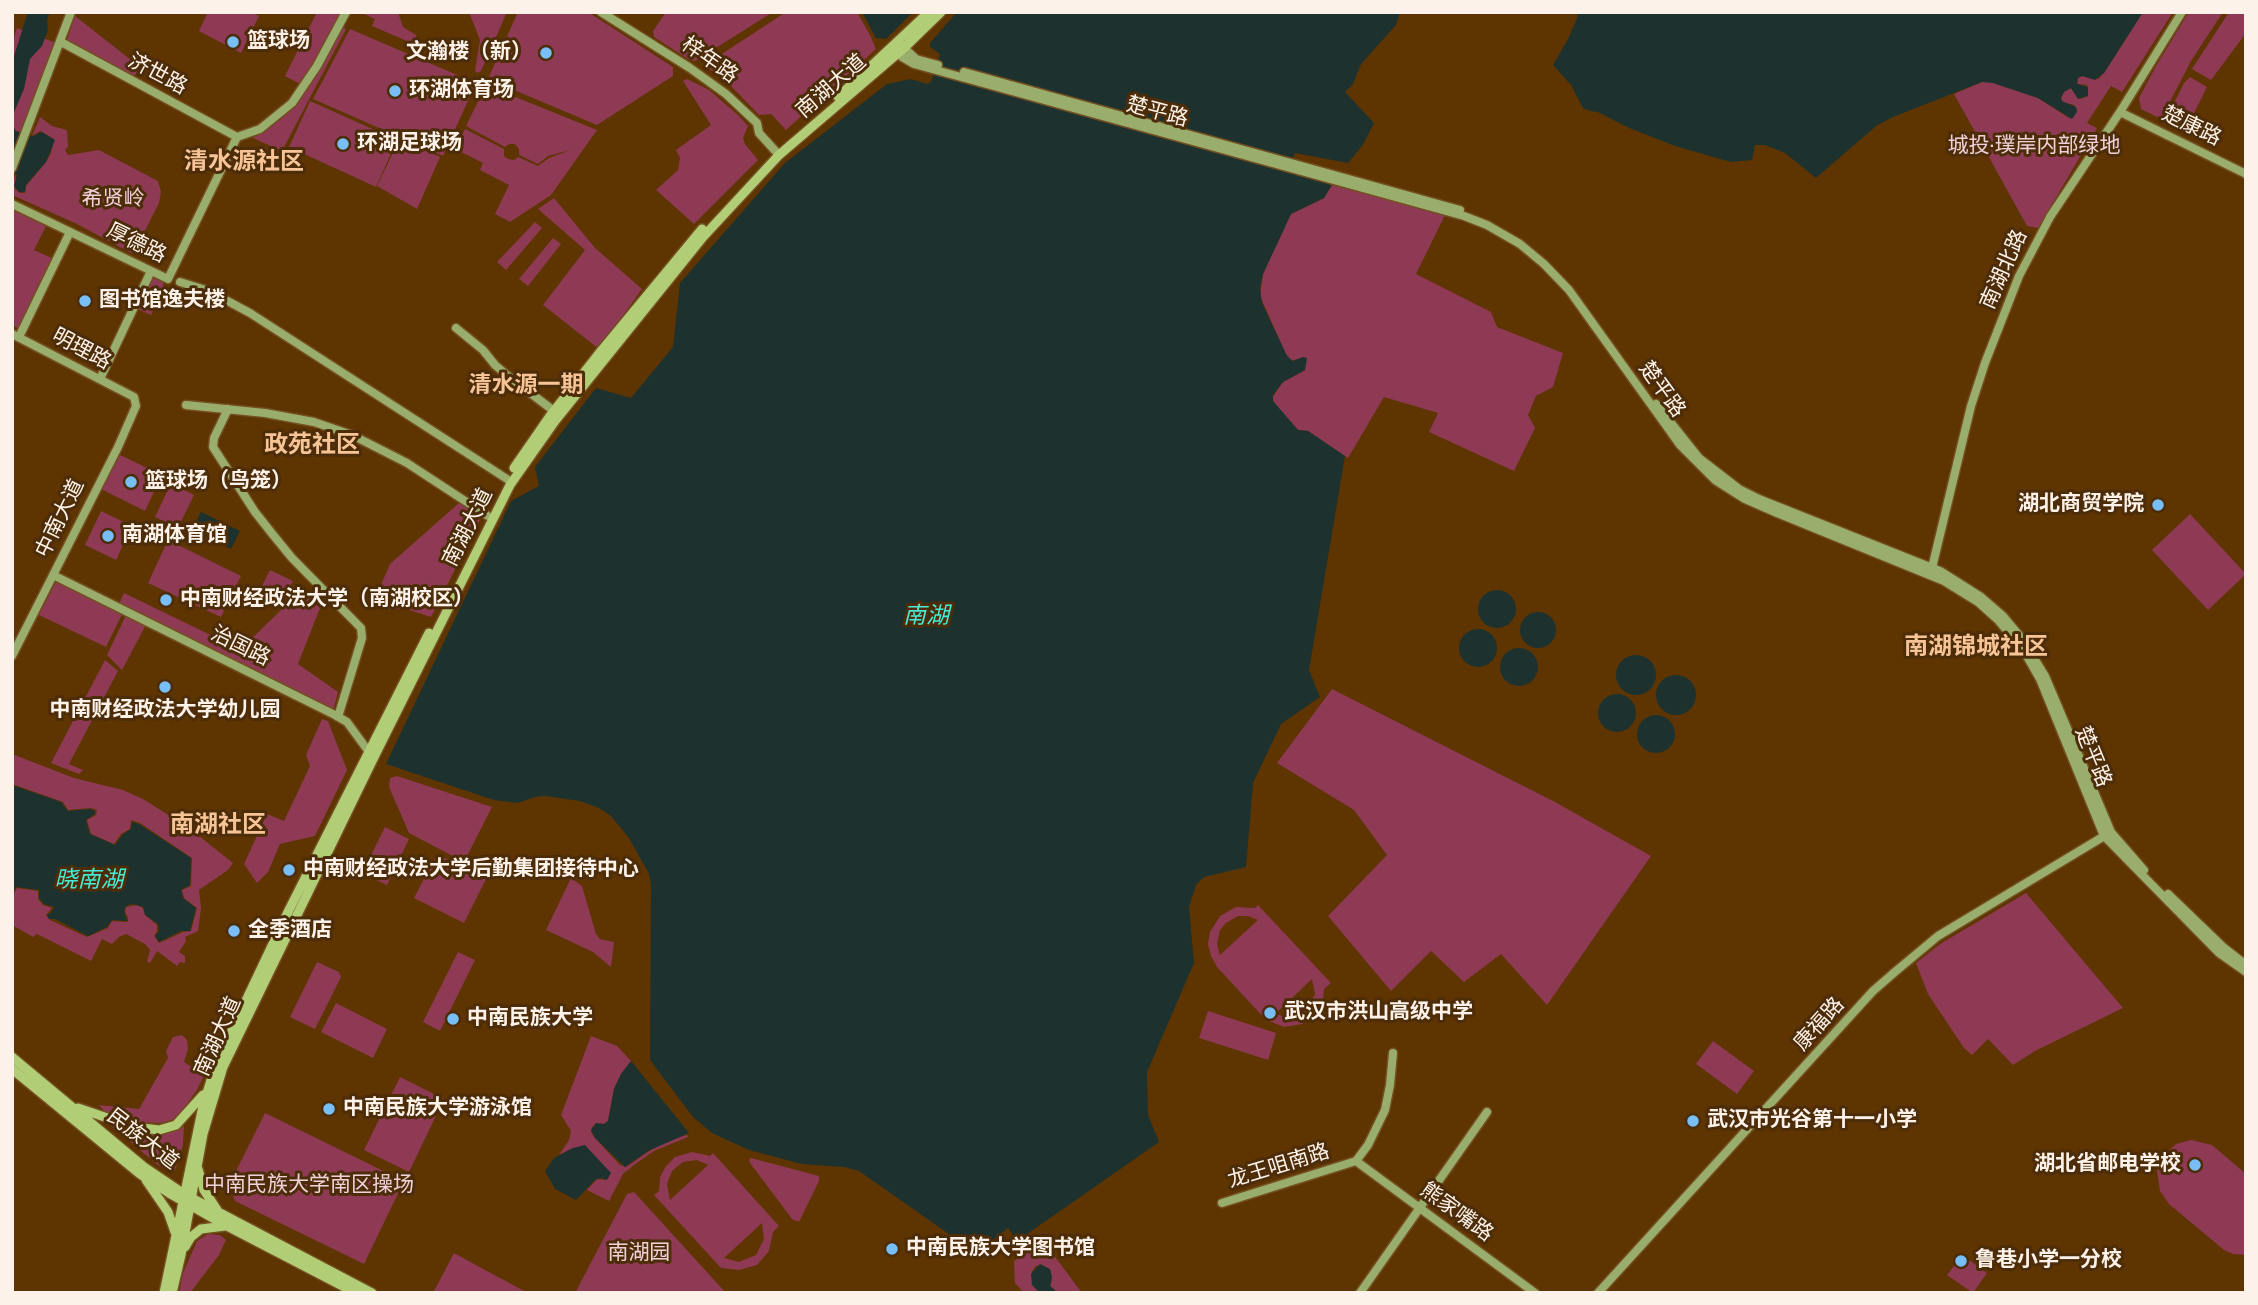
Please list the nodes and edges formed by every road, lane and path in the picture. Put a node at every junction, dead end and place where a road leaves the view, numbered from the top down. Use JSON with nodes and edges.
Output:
{"nodes":[{"id":1,"x":71,"y":12,"type":"edge"},
{"id":2,"x":346,"y":12,"type":"edge"},
{"id":3,"x":601,"y":12,"type":"edge"},
{"id":4,"x":929,"y":12,"type":"edge"},
{"id":5,"x":940,"y":12,"type":"edge"},
{"id":6,"x":2182,"y":12,"type":"edge"},
{"id":7,"x":61,"y":42,"type":"junction"},
{"id":8,"x":898,"y":48,"type":"junction"},
{"id":9,"x":2120,"y":112,"type":"junction"},
{"id":10,"x":237,"y":137,"type":"junction"},
{"id":11,"x":778,"y":154,"type":"junction"},
{"id":12,"x":12,"y":168,"type":"edge"},
{"id":13,"x":2246,"y":174,"type":"edge"},
{"id":14,"x":12,"y":204,"type":"edge"},
{"id":15,"x":71,"y":232,"type":"junction"},
{"id":16,"x":151,"y":271,"type":"junction"},
{"id":17,"x":180,"y":282,"type":"dead end"},
{"id":18,"x":456,"y":328,"type":"dead end"},
{"id":19,"x":16,"y":335,"type":"edge"},
{"id":20,"x":100,"y":379,"type":"junction"},
{"id":21,"x":134,"y":397,"type":"joint"},
{"id":22,"x":186,"y":405,"type":"dead end"},
{"id":23,"x":228,"y":409,"type":"junction"},
{"id":24,"x":554,"y":411,"type":"junction"},
{"id":25,"x":508,"y":479,"type":"junction"},
{"id":26,"x":488,"y":516,"type":"junction"},
{"id":27,"x":1931,"y":571,"type":"junction"},
{"id":28,"x":53,"y":575,"type":"junction"},
{"id":29,"x":12,"y":656,"type":"edge"},
{"id":30,"x":337,"y":716,"type":"junction"},
{"id":31,"x":372,"y":753,"type":"junction"},
{"id":32,"x":2108,"y":834,"type":"junction"},
{"id":33,"x":2246,"y":965,"type":"edge"},
{"id":34,"x":2246,"y":972,"type":"edge"},
{"id":35,"x":1393,"y":1053,"type":"dead end"},
{"id":36,"x":12,"y":1057,"type":"edge"},
{"id":37,"x":12,"y":1069,"type":"edge"},
{"id":38,"x":206,"y":1091,"type":"junction"},
{"id":39,"x":71,"y":1105,"type":"junction"},
{"id":40,"x":1487,"y":1112,"type":"dead end"},
{"id":41,"x":1356,"y":1161,"type":"junction"},
{"id":42,"x":197,"y":1164,"type":"junction"},
{"id":43,"x":140,"y":1174,"type":"junction"},
{"id":44,"x":186,"y":1200,"type":"junction"},
{"id":45,"x":1222,"y":1203,"type":"dead end"},
{"id":46,"x":1420,"y":1209,"type":"junction"},
{"id":47,"x":221,"y":1214,"type":"junction"},
{"id":48,"x":225,"y":1226,"type":"junction"},
{"id":49,"x":176,"y":1234,"type":"junction"},
{"id":50,"x":181,"y":1255,"type":"junction"},
{"id":51,"x":164,"y":1293,"type":"edge"},
{"id":52,"x":172,"y":1293,"type":"edge"},
{"id":53,"x":356,"y":1293,"type":"edge"},
{"id":54,"x":372,"y":1293,"type":"edge"},
{"id":55,"x":1360,"y":1293,"type":"edge"},
{"id":56,"x":1535,"y":1293,"type":"edge"},
{"id":57,"x":1598,"y":1293,"type":"edge"}],
"edges":[{"from":1,"to":7,"type":"street"},
{"from":2,"to":10,"type":"street"},
{"from":3,"to":11,"type":"street","name":"梓年路"},
{"from":4,"to":8,"type":"main road","name":"南湖大道"},
{"from":5,"to":8,"type":"main road","name":"南湖大道"},
{"from":6,"to":9,"type":"street","name":"南湖北路"},
{"from":7,"to":10,"type":"street","name":"济世路"},
{"from":7,"to":12,"type":"street"},
{"from":8,"to":11,"type":"main road","name":"南湖大道"},
{"from":8,"to":27,"type":"street","name":"楚平路"},
{"from":9,"to":13,"type":"street","name":"楚康路"},
{"from":9,"to":27,"type":"street","name":"南湖北路"},
{"from":10,"to":16,"type":"street","name":"厚德路"},
{"from":11,"to":24,"type":"main road","name":"南湖大道"},
{"from":11,"to":31,"type":"main road","name":"南湖大道"},
{"from":14,"to":15,"type":"street","name":"厚德路"},
{"from":15,"to":16,"type":"street","name":"厚德路"},
{"from":15,"to":19,"type":"street"},
{"from":16,"to":20,"type":"street"},
{"from":17,"to":25,"type":"street"},
{"from":18,"to":24,"type":"street"},
{"from":19,"to":20,"type":"street","name":"明理路"},
{"from":20,"to":21,"type":"street","name":"明理路"},
{"from":21,"to":28,"type":"street","name":"中南大道"},
{"from":22,"to":23,"type":"street"},
{"from":23,"to":26,"type":"street"},
{"from":23,"to":30,"type":"street"},
{"from":24,"to":25,"type":"main road","name":"南湖大道"},
{"from":25,"to":26,"type":"main road","name":"南湖大道"},
{"from":26,"to":31,"type":"main road","name":"南湖大道"},
{"from":27,"to":32,"type":"street","name":"楚平路"},
{"from":28,"to":29,"type":"street","name":"中南大道"},
{"from":28,"to":30,"type":"street","name":"治国路"},
{"from":30,"to":31,"type":"street","name":"治国路"},
{"from":31,"to":38,"type":"main road","name":"南湖大道"},
{"from":31,"to":42,"type":"main road","name":"南湖大道"},
{"from":32,"to":33,"type":"street","name":"楚平路"},
{"from":32,"to":34,"type":"street","name":"楚平路"},
{"from":32,"to":57,"type":"street","name":"康福路"},
{"from":35,"to":41,"type":"street","name":"龙王咀南路"},
{"from":36,"to":39,"type":"main road","name":"民族大道"},
{"from":37,"to":43,"type":"main road","name":"民族大道"},
{"from":38,"to":39,"type":"main road"},
{"from":38,"to":44,"type":"main road","name":"南湖大道"},
{"from":39,"to":44,"type":"main road","name":"民族大道"},
{"from":40,"to":46,"type":"street"},
{"from":41,"to":45,"type":"street","name":"龙王咀南路"},
{"from":41,"to":46,"type":"street","name":"熊家嘴路"},
{"from":42,"to":44,"type":"main road","name":"南湖大道"},
{"from":42,"to":47,"type":"main road"},
{"from":43,"to":44,"type":"main road","name":"民族大道"},
{"from":43,"to":49,"type":"main road"},
{"from":44,"to":47,"type":"main road","name":"民族大道"},
{"from":44,"to":48,"type":"main road","name":"民族大道"},
{"from":44,"to":49,"type":"main road","name":"南湖大道"},
{"from":44,"to":50,"type":"main road","name":"南湖大道"},
{"from":46,"to":55,"type":"street"},
{"from":46,"to":56,"type":"street","name":"熊家嘴路"},
{"from":47,"to":54,"type":"main road","name":"民族大道"},
{"from":48,"to":50,"type":"main road"},
{"from":48,"to":53,"type":"main road","name":"民族大道"},
{"from":49,"to":51,"type":"main road","name":"南湖大道"},
{"from":50,"to":52,"type":"main road","name":"南湖大道"}]}
